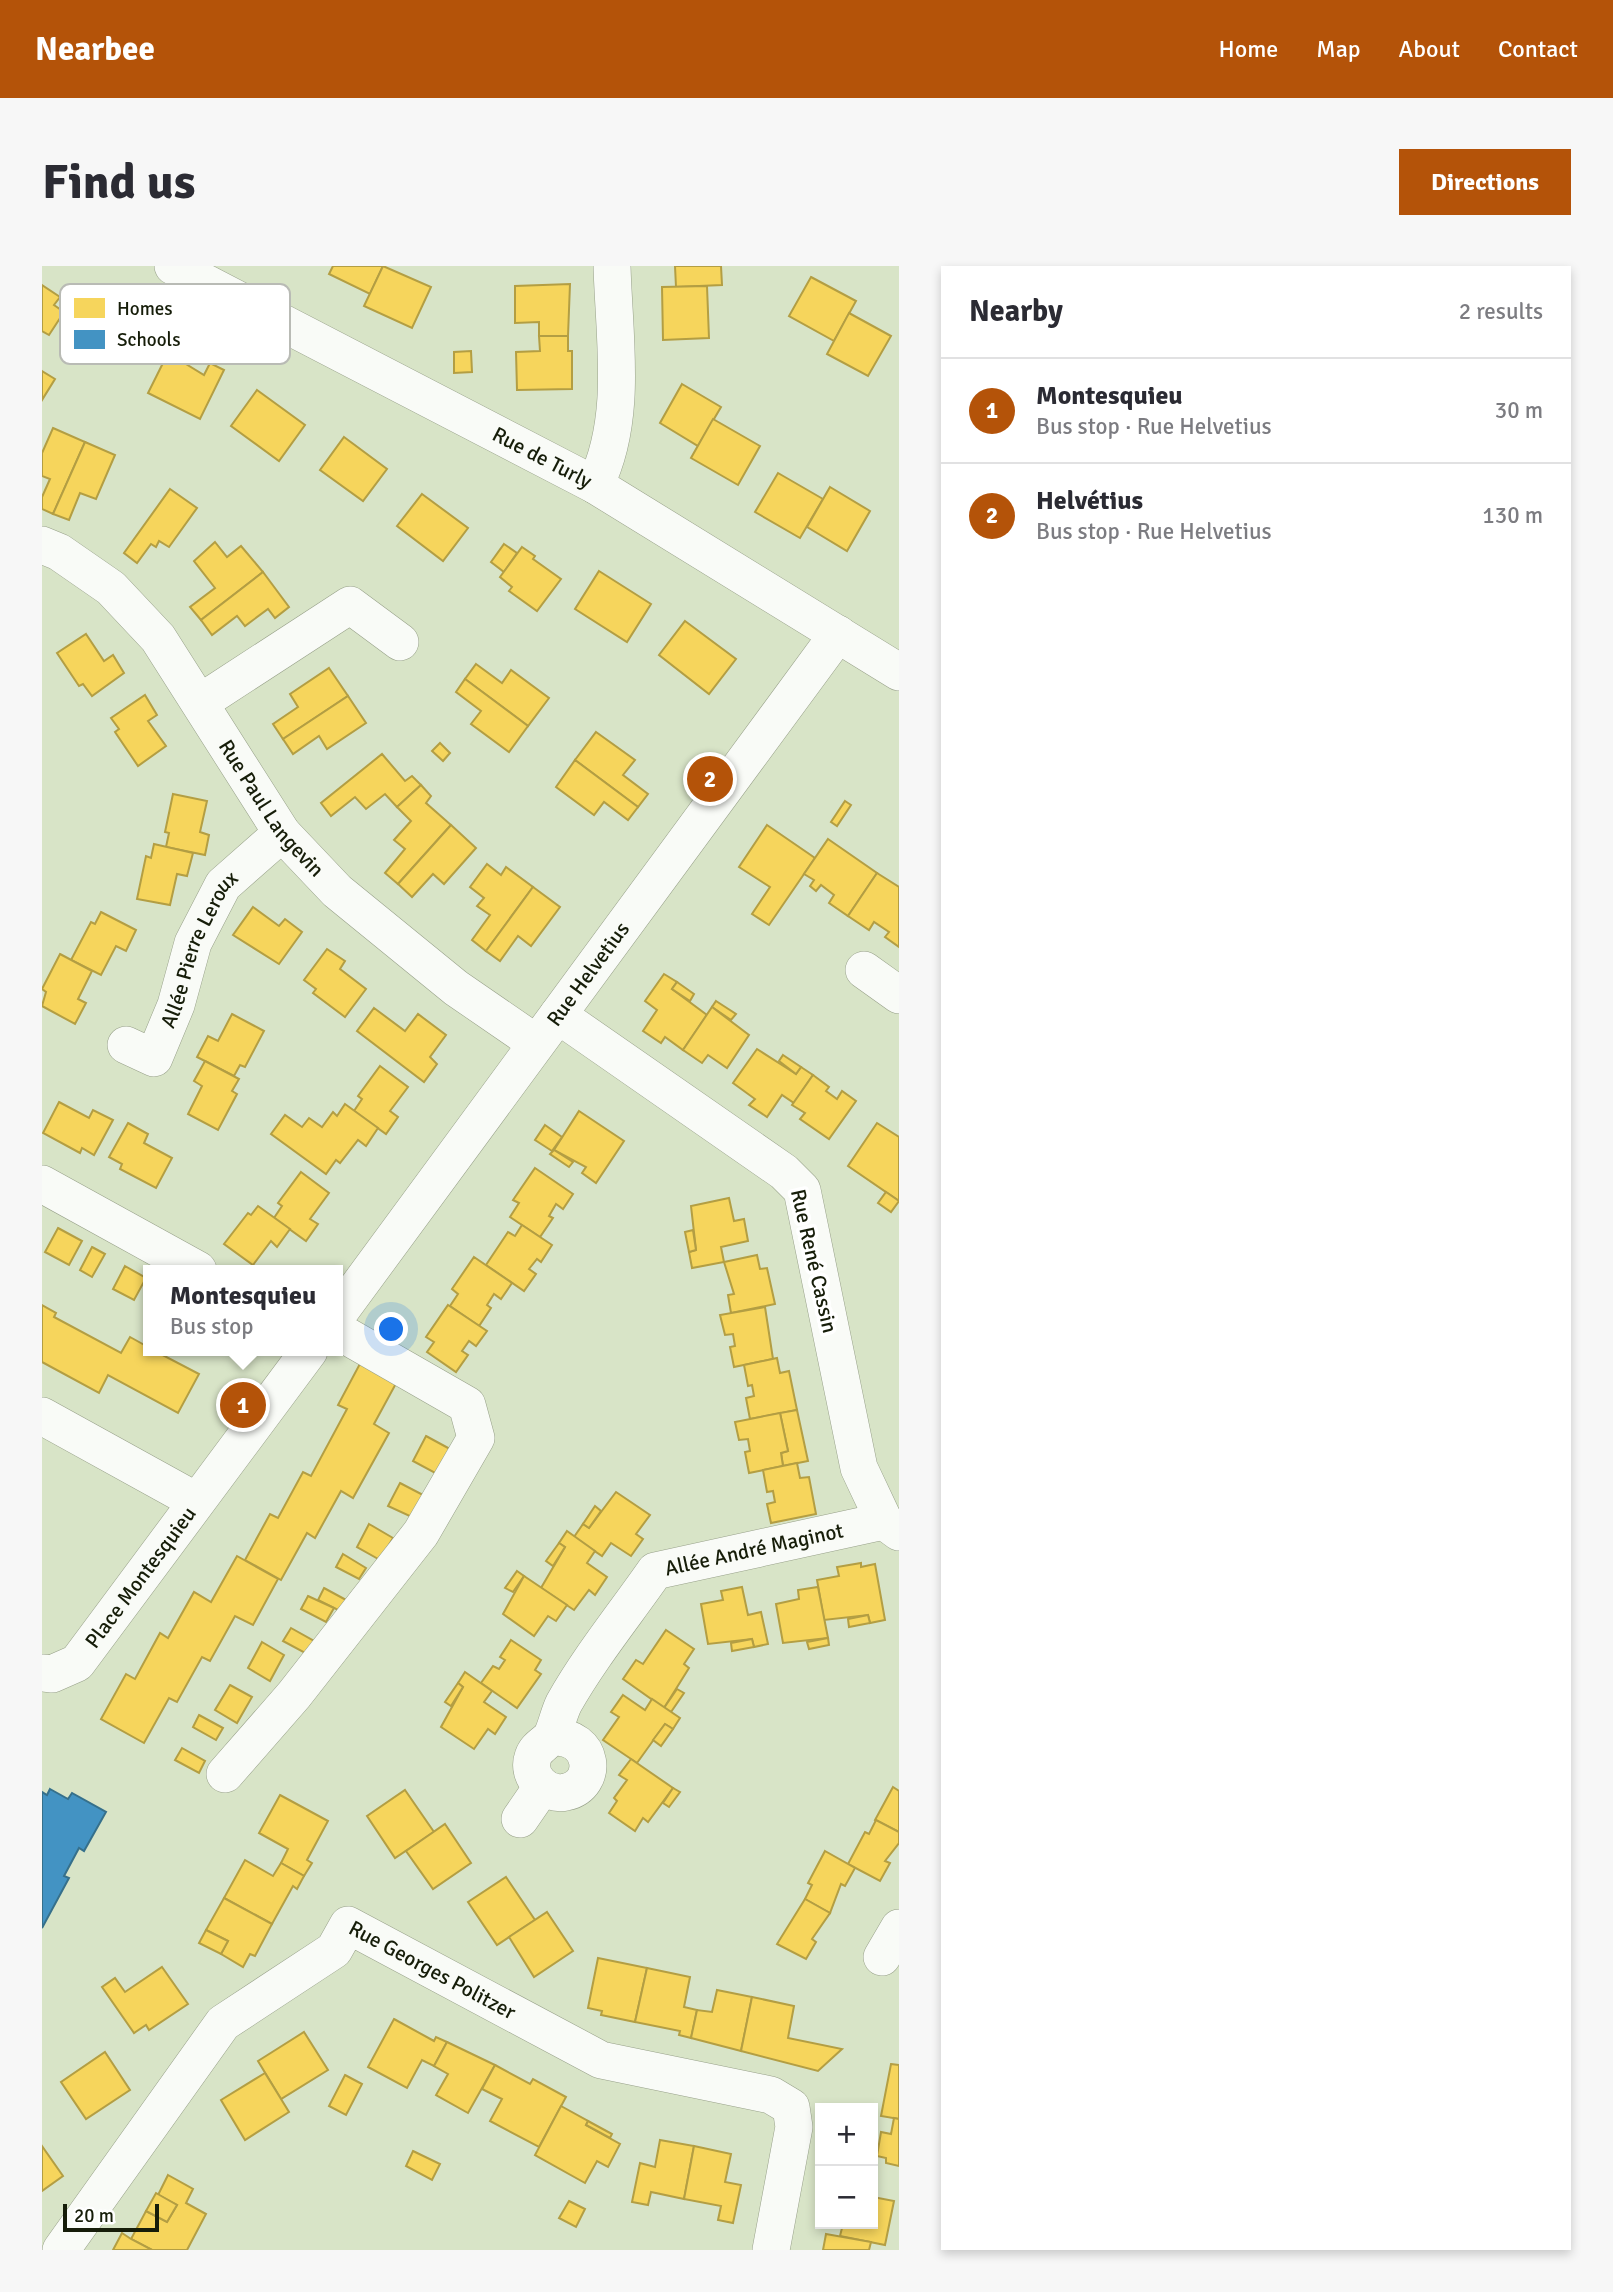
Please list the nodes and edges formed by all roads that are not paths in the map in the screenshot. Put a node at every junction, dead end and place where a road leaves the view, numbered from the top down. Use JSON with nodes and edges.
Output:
{"nodes":[{"id":1,"x":173,"y":266,"type":"edge"},
{"id":2,"x":612,"y":266,"type":"edge"},
{"id":3,"x":208,"y":284,"type":"edge"},
{"id":4,"x":290,"y":327,"type":"edge"},
{"id":5,"x":595,"y":485,"type":"junction"},
{"id":6,"x":42,"y":545,"type":"edge"},
{"id":7,"x":838,"y":634,"type":"junction"},
{"id":8,"x":400,"y":642,"type":"dead end"},
{"id":9,"x":899,"y":671,"type":"edge"},
{"id":10,"x":201,"y":702,"type":"junction"},
{"id":11,"x":282,"y":833,"type":"junction"},
{"id":12,"x":864,"y":970,"type":"dead end"},
{"id":13,"x":899,"y":995,"type":"edge"},
{"id":14,"x":558,"y":1014,"type":"junction"},
{"id":15,"x":536,"y":1043,"type":"junction"},
{"id":16,"x":126,"y":1045,"type":"dead end"},
{"id":17,"x":42,"y":1184,"type":"edge"},
{"id":18,"x":189,"y":1265,"type":"edge"},
{"id":19,"x":343,"y":1307,"type":"edge"},
{"id":20,"x":343,"y":1334,"type":"edge"},
{"id":21,"x":305,"y":1356,"type":"edge"},
{"id":22,"x":42,"y":1416,"type":"edge"},
{"id":23,"x":196,"y":1501,"type":"junction"},
{"id":24,"x":891,"y":1527,"type":"edge"},
{"id":25,"x":42,"y":1673,"type":"edge"},
{"id":26,"x":225,"y":1774,"type":"dead end"},
{"id":27,"x":520,"y":1819,"type":"dead end"},
{"id":28,"x":61,"y":2250,"type":"edge"},
{"id":29,"x":771,"y":2250,"type":"edge"}],
"edges":[{"from":1,"to":3,"type":"street","name":"Rue de Turly"},
{"from":2,"to":5,"type":"street"},
{"from":4,"to":5,"type":"street","name":"Rue de Turly"},
{"from":5,"to":7,"type":"street","name":"Rue de Turly"},
{"from":6,"to":10,"type":"street","name":"Rue Paul Langevin"},
{"from":7,"to":9,"type":"street","name":"Rue de Turly"},
{"from":7,"to":14,"type":"street","name":"Rue Helvetius"},
{"from":8,"to":10,"type":"street"},
{"from":10,"to":11,"type":"street","name":"Rue Paul Langevin"},
{"from":11,"to":15,"type":"street","name":"Rue Paul Langevin"},
{"from":11,"to":16,"type":"street","name":"Allée Pierre Leroux"},
{"from":12,"to":13,"type":"street"},
{"from":14,"to":15,"type":"street","name":"Rue Helvetius"},
{"from":14,"to":24,"type":"street","name":"Rue René Cassin"},
{"from":15,"to":19,"type":"street","name":"Rue Helvetius"},
{"from":17,"to":18,"type":"street"},
{"from":20,"to":26,"type":"street"},
{"from":21,"to":23,"type":"street"},
{"from":22,"to":23,"type":"street","name":"Place Montesquieu"},
{"from":23,"to":25,"type":"street","name":"Place Montesquieu"},
{"from":24,"to":27,"type":"street","name":"Allée André Maginot"},
{"from":28,"to":29,"type":"street","name":"Rue Georges Politzer"}]}
